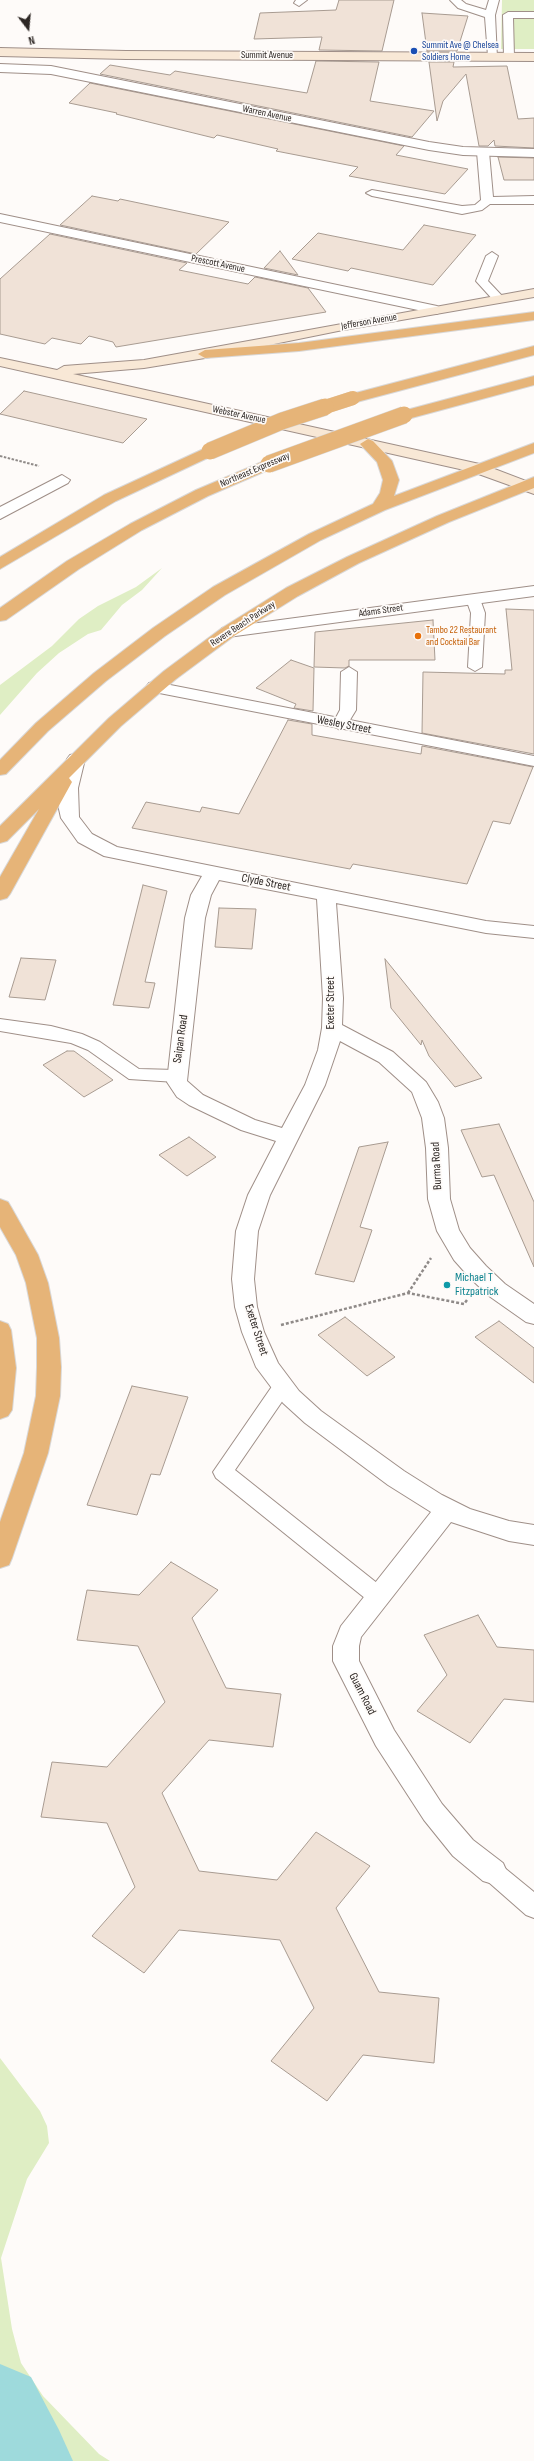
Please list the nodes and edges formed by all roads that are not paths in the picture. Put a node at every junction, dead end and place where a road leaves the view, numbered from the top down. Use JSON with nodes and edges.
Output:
{"nodes":[{"id":1,"x":455,"y":0,"type":"edge"},
{"id":2,"x":494,"y":0,"type":"edge"},
{"id":3,"x":490,"y":15,"type":"junction"},
{"id":4,"x":534,"y":15,"type":"edge"},
{"id":5,"x":0,"y":52,"type":"edge"},
{"id":6,"x":493,"y":56,"type":"junction"},
{"id":7,"x":509,"y":57,"type":"junction"},
{"id":8,"x":534,"y":57,"type":"edge"},
{"id":9,"x":0,"y":68,"type":"edge"},
{"id":10,"x":483,"y":152,"type":"junction"},
{"id":11,"x":534,"y":154,"type":"edge"},
{"id":12,"x":372,"y":193,"type":"dead end"},
{"id":13,"x":487,"y":200,"type":"junction"},
{"id":14,"x":534,"y":200,"type":"edge"},
{"id":15,"x":0,"y":218,"type":"edge"},
{"id":16,"x":492,"y":256,"type":"dead end"},
{"id":17,"x":534,"y":293,"type":"edge"},
{"id":18,"x":499,"y":299,"type":"junction"},
{"id":19,"x":437,"y":310,"type":"junction"},
{"id":20,"x":534,"y":316,"type":"edge"},
{"id":21,"x":534,"y":350,"type":"edge"},
{"id":22,"x":205,"y":354,"type":"junction"},
{"id":23,"x":0,"y":362,"type":"edge"},
{"id":24,"x":41,"y":372,"type":"junction"},
{"id":25,"x":534,"y":380,"type":"edge"},
{"id":26,"x":142,"y":384,"type":"junction"},
{"id":27,"x":368,"y":444,"type":"junction"},
{"id":28,"x":534,"y":448,"type":"edge"},
{"id":29,"x":478,"y":468,"type":"junction"},
{"id":30,"x":62,"y":480,"type":"road end"},
{"id":31,"x":532,"y":482,"type":"edge"},
{"id":32,"x":379,"y":507,"type":"junction"},
{"id":33,"x":0,"y":514,"type":"edge"},
{"id":34,"x":0,"y":564,"type":"edge"},
{"id":35,"x":534,"y":591,"type":"edge"},
{"id":36,"x":473,"y":599,"type":"junction"},
{"id":37,"x":0,"y":616,"type":"edge"},
{"id":38,"x":228,"y":632,"type":"junction"},
{"id":39,"x":475,"y":667,"type":"dead end"},
{"id":40,"x":349,"y":672,"type":"dead end"},
{"id":41,"x":155,"y":688,"type":"junction"},
{"id":42,"x":340,"y":725,"type":"junction"},
{"id":43,"x":76,"y":759,"type":"junction"},
{"id":44,"x":534,"y":761,"type":"edge"},
{"id":45,"x":0,"y":770,"type":"edge"},
{"id":46,"x":0,"y":837,"type":"edge"},
{"id":47,"x":214,"y":873,"type":"junction"},
{"id":48,"x":0,"y":894,"type":"edge"},
{"id":49,"x":326,"y":895,"type":"junction"},
{"id":50,"x":534,"y":932,"type":"edge"},
{"id":51,"x":1,"y":1025,"type":"dead end"},
{"id":52,"x":332,"y":1028,"type":"junction"},
{"id":53,"x":176,"y":1076,"type":"junction"},
{"id":54,"x":289,"y":1138,"type":"junction"},
{"id":55,"x":0,"y":1207,"type":"edge"},
{"id":56,"x":534,"y":1316,"type":"edge"},
{"id":57,"x":0,"y":1330,"type":"edge"},
{"id":58,"x":282,"y":1387,"type":"junction"},
{"id":59,"x":0,"y":1410,"type":"edge"},
{"id":60,"x":447,"y":1509,"type":"junction"},
{"id":61,"x":534,"y":1535,"type":"edge"},
{"id":62,"x":0,"y":1558,"type":"edge"},
{"id":63,"x":379,"y":1597,"type":"junction"},
{"id":64,"x":493,"y":1872,"type":"joint"},
{"id":65,"x":534,"y":1907,"type":"edge"}],
"edges":[{"from":1,"to":3,"type":"lane"},
{"from":2,"to":3,"type":"lane"},
{"from":3,"to":6,"type":"lane"},
{"from":4,"to":7,"type":"lane"},
{"from":5,"to":6,"type":"street","name":"Summit Avenue"},
{"from":6,"to":7,"type":"street","name":"Summit Avenue"},
{"from":7,"to":8,"type":"street","name":"Summit Avenue"},
{"from":9,"to":10,"type":"street","name":"Warren Avenue"},
{"from":10,"to":11,"type":"street","name":"Warren Avenue"},
{"from":10,"to":13,"type":"lane"},
{"from":12,"to":13,"type":"lane"},
{"from":13,"to":14,"type":"lane"},
{"from":15,"to":19,"type":"street","name":"Prescott Avenue"},
{"from":16,"to":18,"type":"lane"},
{"from":17,"to":18,"type":"street","name":"Jefferson Avenue"},
{"from":18,"to":19,"type":"street","name":"Jefferson Avenue"},
{"from":19,"to":22,"type":"street","name":"Jefferson Avenue"},
{"from":20,"to":22,"type":"highway"},
{"from":21,"to":34,"type":"highway","bridge":true},
{"from":22,"to":24,"type":"street","name":"Jefferson Avenue"},
{"from":22,"to":26,"type":"street","name":"Jefferson Avenue"},
{"from":23,"to":24,"type":"street","name":"Webster Avenue"},
{"from":24,"to":26,"type":"street","name":"Webster Avenue"},
{"from":25,"to":37,"type":"highway","name":"Northeast Expressway","bridge":true},
{"from":26,"to":27,"type":"street","name":"Webster Avenue"},
{"from":27,"to":29,"type":"street","name":"Webster Avenue"},
{"from":27,"to":32,"type":"highway"},
{"from":28,"to":29,"type":"highway"},
{"from":29,"to":31,"type":"street","name":"Webster Avenue"},
{"from":29,"to":32,"type":"highway"},
{"from":30,"to":33,"type":"street"},
{"from":31,"to":38,"type":"highway","name":"Revere Beach Parkway"},
{"from":32,"to":45,"type":"highway"},
{"from":35,"to":36,"type":"street","name":"Adams Street"},
{"from":36,"to":38,"type":"street","name":"Adams Street"},
{"from":36,"to":39,"type":"lane"},
{"from":38,"to":41,"type":"highway","name":"Revere Beach Parkway"},
{"from":40,"to":42,"type":"lane"},
{"from":41,"to":42,"type":"street","name":"Wesley Street"},
{"from":41,"to":43,"type":"highway","name":"Revere Beach Parkway"},
{"from":42,"to":44,"type":"street","name":"Wesley Street"},
{"from":43,"to":46,"type":"highway","name":"Revere Beach Parkway"},
{"from":43,"to":47,"type":"street","name":"Clyde Street"},
{"from":43,"to":48,"type":"highway"},
{"from":47,"to":49,"type":"street","name":"Clyde Street"},
{"from":47,"to":53,"type":"street","name":"Saipan Road"},
{"from":49,"to":50,"type":"street","name":"Clyde Street"},
{"from":49,"to":52,"type":"street","name":"Exeter Street"},
{"from":51,"to":53,"type":"lane"},
{"from":52,"to":54,"type":"street","name":"Exeter Street"},
{"from":52,"to":56,"type":"street","name":"Burma Road"},
{"from":53,"to":54,"type":"street","name":"Saipan Road"},
{"from":54,"to":58,"type":"street","name":"Exeter Street"},
{"from":55,"to":62,"type":"highway"},
{"from":57,"to":59,"type":"highway"},
{"from":58,"to":60,"type":"street","name":"Exeter Street"},
{"from":58,"to":63,"type":"lane"},
{"from":60,"to":61,"type":"street","name":"Exeter Street"},
{"from":60,"to":63,"type":"street","name":"Guam Road"},
{"from":63,"to":64,"type":"street","name":"Guam Road"},
{"from":64,"to":65,"type":"lane"}]}
